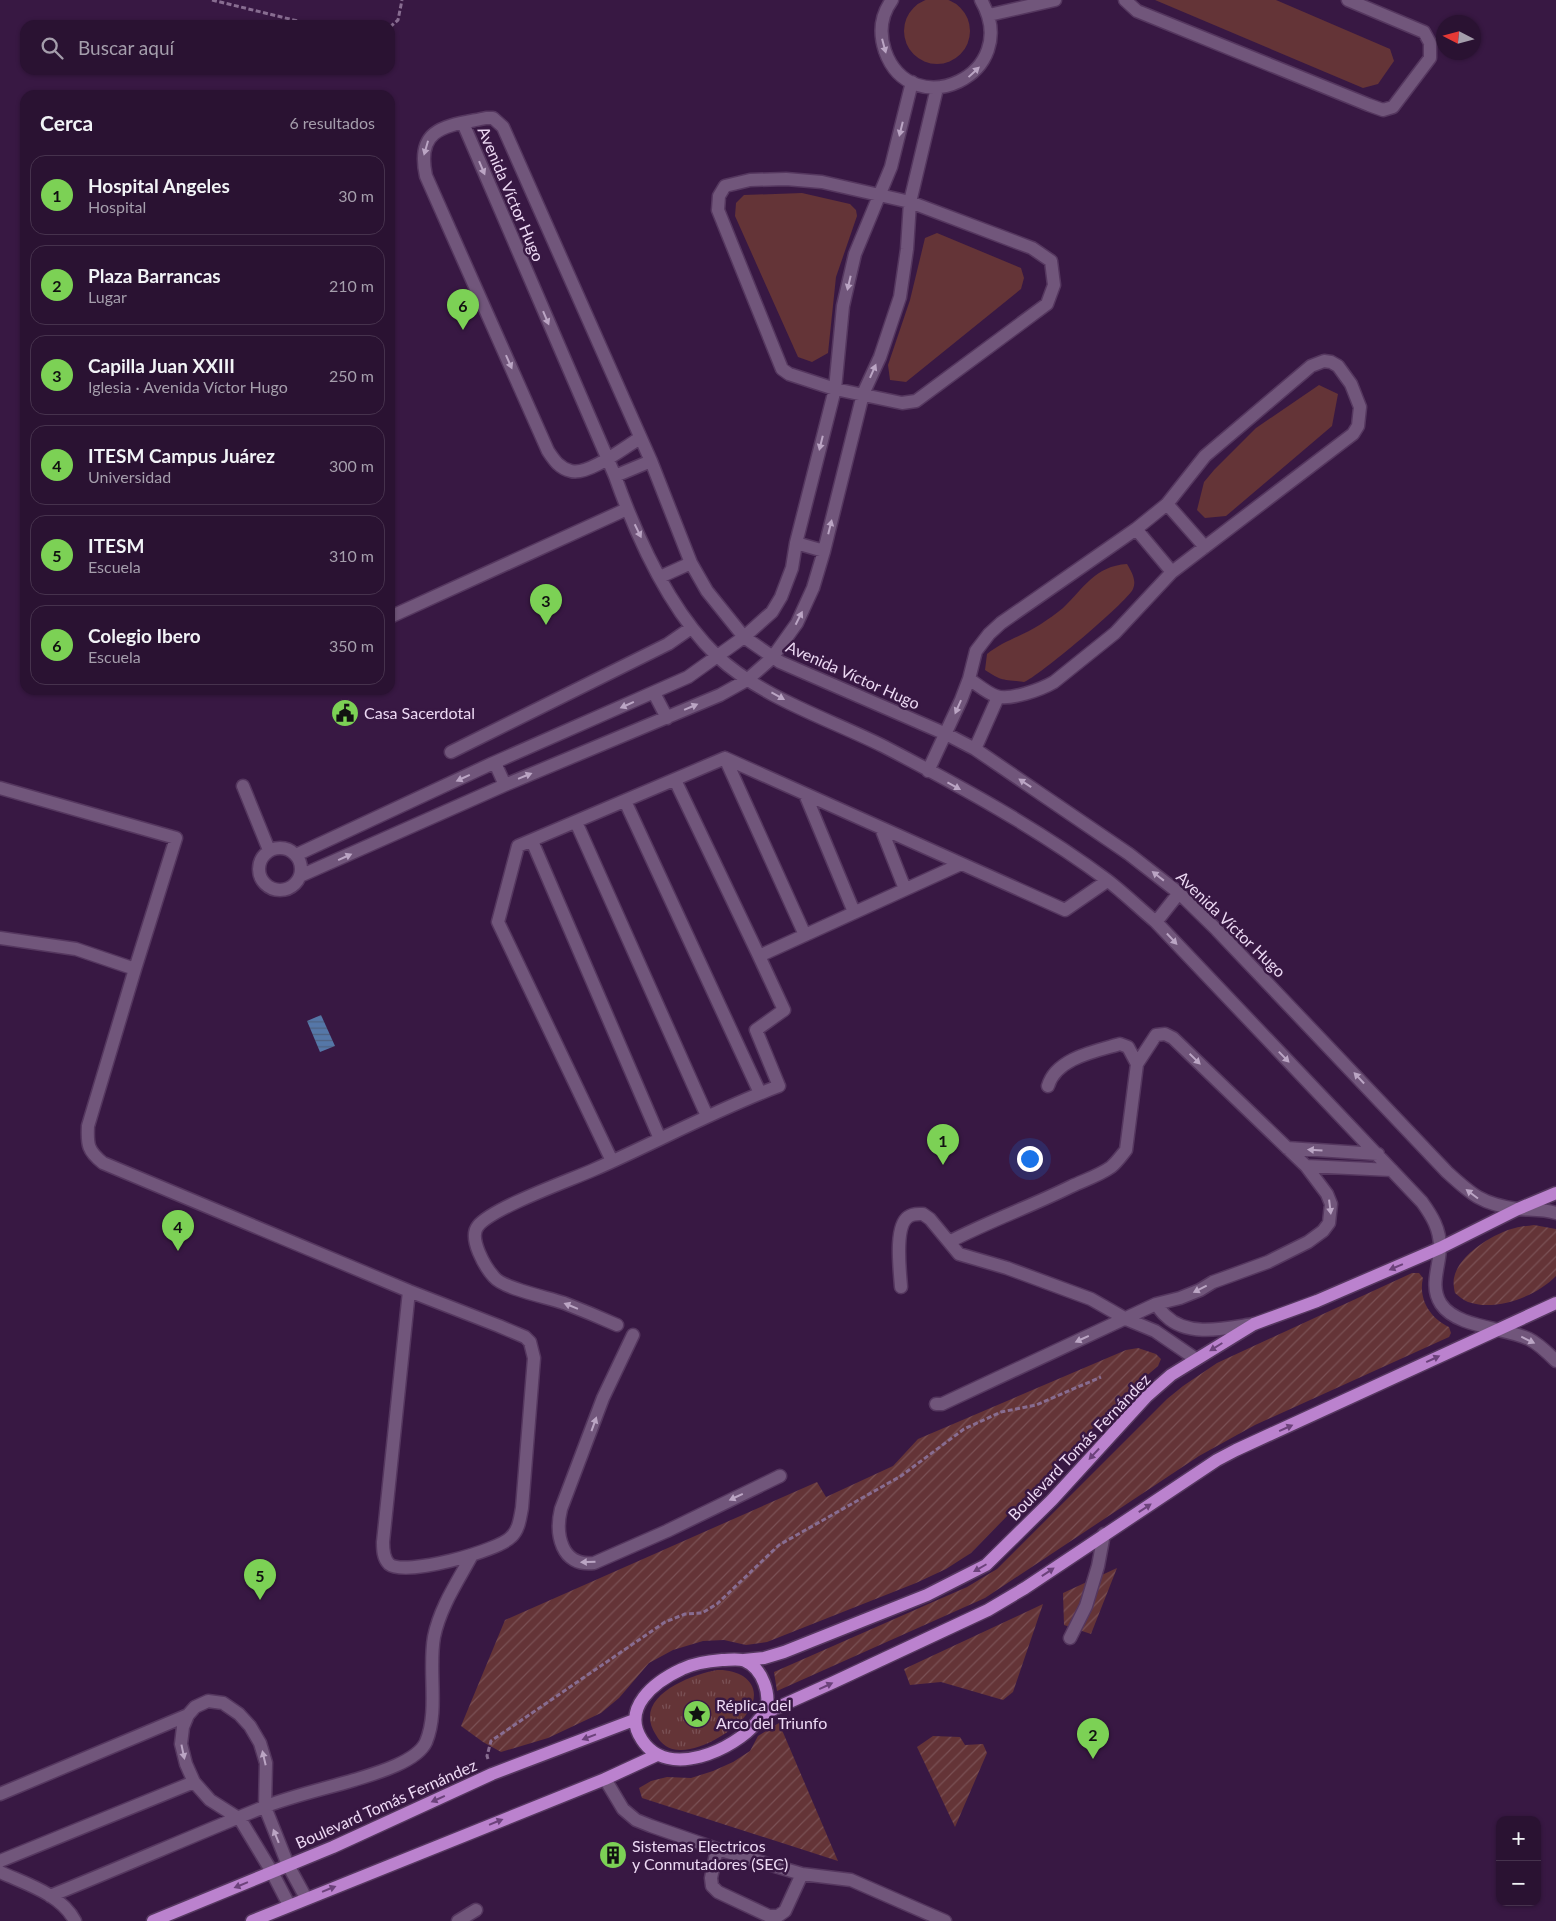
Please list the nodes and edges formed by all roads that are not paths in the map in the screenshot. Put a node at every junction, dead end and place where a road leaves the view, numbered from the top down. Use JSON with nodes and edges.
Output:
{"nodes":[{"id":1,"x":892,"y":0,"type":"edge"},
{"id":2,"x":982,"y":0,"type":"edge"},
{"id":3,"x":1055,"y":0,"type":"edge"},
{"id":4,"x":1125,"y":0,"type":"edge"},
{"id":5,"x":1348,"y":0,"type":"edge"},
{"id":6,"x":989,"y":16,"type":"junction"},
{"id":7,"x":912,"y":82,"type":"junction"},
{"id":8,"x":937,"y":88,"type":"junction"},
{"id":9,"x":464,"y":123,"type":"junction"},
{"id":10,"x":881,"y":194,"type":"junction"},
{"id":11,"x":910,"y":202,"type":"junction"},
{"id":12,"x":835,"y":388,"type":"junction"},
{"id":13,"x":863,"y":394,"type":"junction"},
{"id":14,"x":640,"y":438,"type":"junction"},
{"id":15,"x":606,"y":459,"type":"junction"},
{"id":16,"x":651,"y":461,"type":"junction"},
{"id":17,"x":615,"y":476,"type":"junction"},
{"id":18,"x":1167,"y":504,"type":"junction"},
{"id":19,"x":627,"y":509,"type":"junction"},
{"id":20,"x":1136,"y":529,"type":"junction"},
{"id":21,"x":796,"y":543,"type":"junction"},
{"id":22,"x":1205,"y":547,"type":"junction"},
{"id":23,"x":824,"y":551,"type":"junction"},
{"id":24,"x":691,"y":563,"type":"junction"},
{"id":25,"x":1172,"y":572,"type":"junction"},
{"id":26,"x":660,"y":577,"type":"junction"},
{"id":27,"x":395,"y":615,"type":"edge"},
{"id":28,"x":691,"y":628,"type":"junction"},
{"id":29,"x":744,"y":637,"type":"junction"},
{"id":30,"x":718,"y":656,"type":"junction"},
{"id":31,"x":772,"y":658,"type":"junction"},
{"id":32,"x":748,"y":680,"type":"junction"},
{"id":33,"x":969,"y":680,"type":"junction"},
{"id":34,"x":654,"y":693,"type":"junction"},
{"id":35,"x":998,"y":697,"type":"junction"},
{"id":36,"x":667,"y":718,"type":"junction"},
{"id":37,"x":946,"y":734,"type":"junction"},
{"id":38,"x":975,"y":749,"type":"junction"},
{"id":39,"x":451,"y":752,"type":"dead end"},
{"id":40,"x":725,"y":758,"type":"junction"},
{"id":41,"x":495,"y":763,"type":"junction"},
{"id":42,"x":928,"y":771,"type":"junction"},
{"id":43,"x":675,"y":780,"type":"junction"},
{"id":44,"x":505,"y":785,"type":"junction"},
{"id":45,"x":243,"y":786,"type":"dead end"},
{"id":46,"x":0,"y":788,"type":"edge"},
{"id":47,"x":805,"y":794,"type":"junction"},
{"id":48,"x":625,"y":801,"type":"junction"},
{"id":49,"x":576,"y":822,"type":"junction"},
{"id":50,"x":881,"y":828,"type":"junction"},
{"id":51,"x":532,"y":841,"type":"junction"},
{"id":52,"x":269,"y":850,"type":"junction"},
{"id":53,"x":296,"y":855,"type":"junction"},
{"id":54,"x":961,"y":864,"type":"junction"},
{"id":55,"x":300,"y":876,"type":"junction"},
{"id":56,"x":1107,"y":881,"type":"junction"},
{"id":57,"x":905,"y":889,"type":"junction"},
{"id":58,"x":1179,"y":894,"type":"junction"},
{"id":59,"x":854,"y":912,"type":"junction"},
{"id":60,"x":1156,"y":922,"type":"junction"},
{"id":61,"x":805,"y":935,"type":"junction"},
{"id":62,"x":0,"y":938,"type":"edge"},
{"id":63,"x":759,"y":956,"type":"junction"},
{"id":64,"x":135,"y":969,"type":"junction"},
{"id":65,"x":1138,"y":1064,"type":"junction"},
{"id":66,"x":1048,"y":1086,"type":"dead end"},
{"id":67,"x":760,"y":1093,"type":"junction"},
{"id":68,"x":707,"y":1116,"type":"junction"},
{"id":69,"x":660,"y":1139,"type":"junction"},
{"id":70,"x":1287,"y":1148,"type":"junction"},
{"id":71,"x":1378,"y":1154,"type":"junction"},
{"id":72,"x":612,"y":1161,"type":"junction"},
{"id":73,"x":1306,"y":1166,"type":"junction"},
{"id":74,"x":1392,"y":1170,"type":"junction"},
{"id":75,"x":1556,"y":1193,"type":"edge"},
{"id":76,"x":1518,"y":1209,"type":"junction"},
{"id":77,"x":1556,"y":1213,"type":"edge"},
{"id":78,"x":948,"y":1242,"type":"junction"},
{"id":79,"x":1440,"y":1248,"type":"junction"},
{"id":80,"x":900,"y":1287,"type":"dead end"},
{"id":81,"x":409,"y":1291,"type":"junction"},
{"id":82,"x":1556,"y":1303,"type":"edge"},
{"id":83,"x":1156,"y":1304,"type":"junction"},
{"id":84,"x":1126,"y":1319,"type":"junction"},
{"id":85,"x":1254,"y":1324,"type":"junction"},
{"id":86,"x":617,"y":1325,"type":"dead end"},
{"id":87,"x":1495,"y":1329,"type":"junction"},
{"id":88,"x":634,"y":1335,"type":"dead end"},
{"id":89,"x":1196,"y":1359,"type":"junction"},
{"id":90,"x":1556,"y":1360,"type":"edge"},
{"id":91,"x":936,"y":1404,"type":"dead end"},
{"id":92,"x":780,"y":1476,"type":"dead end"},
{"id":93,"x":1104,"y":1534,"type":"junction"},
{"id":94,"x":472,"y":1554,"type":"junction"},
{"id":95,"x":1070,"y":1638,"type":"dead end"},
{"id":96,"x":744,"y":1660,"type":"junction"},
{"id":97,"x":765,"y":1712,"type":"junction"},
{"id":98,"x":188,"y":1715,"type":"junction"},
{"id":99,"x":634,"y":1720,"type":"junction"},
{"id":100,"x":657,"y":1755,"type":"junction"},
{"id":101,"x":605,"y":1779,"type":"junction"},
{"id":102,"x":194,"y":1782,"type":"junction"},
{"id":103,"x":0,"y":1794,"type":"edge"},
{"id":104,"x":265,"y":1807,"type":"junction"},
{"id":105,"x":240,"y":1818,"type":"junction"},
{"id":106,"x":717,"y":1849,"type":"junction"},
{"id":107,"x":0,"y":1861,"type":"edge"},
{"id":108,"x":288,"y":1865,"type":"junction"},
{"id":109,"x":0,"y":1872,"type":"edge"},
{"id":110,"x":272,"y":1872,"type":"junction"},
{"id":111,"x":802,"y":1874,"type":"junction"},
{"id":112,"x":50,"y":1896,"type":"junction"},
{"id":113,"x":306,"y":1898,"type":"junction"},
{"id":114,"x":289,"y":1905,"type":"junction"},
{"id":115,"x":476,"y":1910,"type":"dead end"},
{"id":116,"x":75,"y":1921,"type":"edge"},
{"id":117,"x":153,"y":1921,"type":"edge"},
{"id":118,"x":252,"y":1921,"type":"edge"},
{"id":119,"x":458,"y":1921,"type":"edge"},
{"id":120,"x":945,"y":1921,"type":"edge"}],
"edges":[{"from":1,"to":7,"type":"street","one_way":true},
{"from":2,"to":6,"type":"street"},
{"from":3,"to":6,"type":"street"},
{"from":4,"to":5,"type":"street"},
{"from":8,"to":6,"type":"street","one_way":true},
{"from":7,"to":8,"type":"street"},
{"from":7,"to":10,"type":"street","one_way":true},
{"from":8,"to":11,"type":"street"},
{"from":9,"to":14,"type":"street","name":"Avenida Víctor Hugo"},
{"from":9,"to":15,"type":"street","name":"Avenida Víctor Hugo","one_way":true},
{"from":9,"to":15,"type":"street","one_way":true},
{"from":10,"to":11,"type":"street"},
{"from":10,"to":12,"type":"street","one_way":true},
{"from":10,"to":12,"type":"street"},
{"from":13,"to":11,"type":"street","one_way":true},
{"from":11,"to":13,"type":"street"},
{"from":12,"to":13,"type":"street"},
{"from":12,"to":21,"type":"street","one_way":true},
{"from":23,"to":13,"type":"street","one_way":true},
{"from":14,"to":15,"type":"street"},
{"from":14,"to":16,"type":"street","name":"Avenida Víctor Hugo"},
{"from":15,"to":17,"type":"street","name":"Avenida Víctor Hugo"},
{"from":16,"to":17,"type":"street"},
{"from":16,"to":24,"type":"street","name":"Avenida Víctor Hugo"},
{"from":17,"to":19,"type":"street","name":"Avenida Víctor Hugo"},
{"from":18,"to":20,"type":"street"},
{"from":18,"to":22,"type":"street"},
{"from":18,"to":22,"type":"street"},
{"from":19,"to":26,"type":"street","name":"Avenida Víctor Hugo","one_way":true},
{"from":19,"to":27,"type":"street"},
{"from":20,"to":25,"type":"street"},
{"from":20,"to":33,"type":"street"},
{"from":21,"to":23,"type":"street"},
{"from":21,"to":29,"type":"street"},
{"from":22,"to":25,"type":"street"},
{"from":31,"to":23,"type":"street","one_way":true},
{"from":24,"to":26,"type":"street"},
{"from":24,"to":29,"type":"street","name":"Avenida Víctor Hugo"},
{"from":25,"to":35,"type":"street"},
{"from":26,"to":28,"type":"street","name":"Avenida Víctor Hugo"},
{"from":28,"to":30,"type":"street","name":"Avenida Víctor Hugo"},
{"from":28,"to":39,"type":"street"},
{"from":29,"to":30,"type":"street"},
{"from":29,"to":31,"type":"street","name":"Avenida Víctor Hugo"},
{"from":30,"to":32,"type":"street","name":"Avenida Víctor Hugo"},
{"from":30,"to":34,"type":"street"},
{"from":31,"to":32,"type":"street"},
{"from":31,"to":37,"type":"street","name":"Avenida Víctor Hugo"},
{"from":36,"to":32,"type":"street","one_way":true},
{"from":32,"to":42,"type":"street","name":"Avenida Víctor Hugo","one_way":true},
{"from":33,"to":35,"type":"street"},
{"from":33,"to":37,"type":"street","one_way":true},
{"from":34,"to":36,"type":"street"},
{"from":34,"to":41,"type":"street","one_way":true},
{"from":35,"to":38,"type":"street"},
{"from":44,"to":36,"type":"street","one_way":true},
{"from":37,"to":38,"type":"street","name":"Avenida Víctor Hugo"},
{"from":37,"to":42,"type":"street"},
{"from":58,"to":38,"type":"street","name":"Avenida Víctor Hugo","one_way":true},
{"from":40,"to":43,"type":"street"},
{"from":40,"to":47,"type":"street"},
{"from":40,"to":61,"type":"street"},
{"from":41,"to":44,"type":"street"},
{"from":41,"to":53,"type":"street","one_way":true},
{"from":42,"to":56,"type":"street","name":"Avenida Víctor Hugo","one_way":true},
{"from":43,"to":48,"type":"street"},
{"from":43,"to":63,"type":"street"},
{"from":55,"to":44,"type":"street","one_way":true},
{"from":45,"to":52,"type":"street"},
{"from":46,"to":64,"type":"street"},
{"from":47,"to":50,"type":"street"},
{"from":47,"to":59,"type":"street"},
{"from":48,"to":49,"type":"street"},
{"from":48,"to":67,"type":"street"},
{"from":49,"to":51,"type":"street"},
{"from":49,"to":68,"type":"street"},
{"from":50,"to":54,"type":"street"},
{"from":50,"to":57,"type":"street"},
{"from":51,"to":69,"type":"street"},
{"from":51,"to":72,"type":"street"},
{"from":52,"to":53,"type":"street"},
{"from":52,"to":55,"type":"street"},
{"from":53,"to":55,"type":"street"},
{"from":54,"to":56,"type":"street"},
{"from":54,"to":57,"type":"street"},
{"from":56,"to":60,"type":"street","name":"Avenida Víctor Hugo"},
{"from":57,"to":59,"type":"street"},
{"from":58,"to":60,"type":"street"},
{"from":76,"to":58,"type":"street","name":"Avenida Víctor Hugo","one_way":true},
{"from":59,"to":61,"type":"street"},
{"from":60,"to":71,"type":"street","name":"Avenida Víctor Hugo","one_way":true},
{"from":61,"to":63,"type":"street"},
{"from":62,"to":64,"type":"street"},
{"from":63,"to":67,"type":"street"},
{"from":64,"to":81,"type":"street"},
{"from":65,"to":66,"type":"street"},
{"from":65,"to":70,"type":"street","one_way":true},
{"from":65,"to":78,"type":"street"},
{"from":67,"to":68,"type":"street"},
{"from":68,"to":69,"type":"street"},
{"from":69,"to":72,"type":"street"},
{"from":71,"to":70,"type":"street","one_way":true},
{"from":70,"to":73,"type":"street"},
{"from":71,"to":74,"type":"street","name":"Avenida Víctor Hugo"},
{"from":86,"to":72,"type":"street","one_way":true},
{"from":73,"to":74,"type":"street"},
{"from":73,"to":83,"type":"street","one_way":true},
{"from":74,"to":79,"type":"street","name":"Avenida Víctor Hugo"},
{"from":75,"to":76,"type":"main road","name":"Boulevard Tomás Fernández"},
{"from":76,"to":77,"type":"street","name":"Avenida Víctor Hugo"},
{"from":76,"to":79,"type":"main road","name":"Boulevard Tomás Fernández"},
{"from":78,"to":80,"type":"street"},
{"from":78,"to":84,"type":"street"},
{"from":79,"to":85,"type":"main road","name":"Boulevard Tomás Fernández","one_way":true},
{"from":79,"to":87,"type":"street","name":"Avenida Víctor Hugo"},
{"from":81,"to":94,"type":"street"},
{"from":81,"to":94,"type":"street"},
{"from":82,"to":87,"type":"main road"},
{"from":83,"to":84,"type":"street"},
{"from":83,"to":85,"type":"street"},
{"from":84,"to":89,"type":"street"},
{"from":84,"to":91,"type":"street","one_way":true},
{"from":85,"to":89,"type":"main road","name":"Boulevard Tomás Fernández","one_way":true},
{"from":87,"to":90,"type":"street","one_way":true},
{"from":93,"to":87,"type":"main road","one_way":true},
{"from":92,"to":88,"type":"street","one_way":true},
{"from":89,"to":96,"type":"main road","name":"Boulevard Tomás Fernández","one_way":true},
{"from":93,"to":95,"type":"street"},
{"from":97,"to":93,"type":"main road","one_way":true},
{"from":94,"to":104,"type":"street"},
{"from":96,"to":97,"type":"main road"},
{"from":96,"to":99,"type":"main road"},
{"from":97,"to":100,"type":"main road"},
{"from":98,"to":102,"type":"street","one_way":true},
{"from":98,"to":103,"type":"street"},
{"from":104,"to":98,"type":"street","one_way":true},
{"from":99,"to":100,"type":"main road"},
{"from":99,"to":108,"type":"main road","name":"Boulevard Tomás Fernández","one_way":true},
{"from":100,"to":101,"type":"main road"},
{"from":101,"to":106,"type":"street"},
{"from":113,"to":101,"type":"main road","one_way":true},
{"from":102,"to":105,"type":"street"},
{"from":102,"to":107,"type":"street"},
{"from":104,"to":105,"type":"street"},
{"from":108,"to":104,"type":"street","one_way":true},
{"from":105,"to":110,"type":"street"},
{"from":105,"to":112,"type":"street"},
{"from":106,"to":111,"type":"street"},
{"from":106,"to":111,"type":"street"},
{"from":108,"to":110,"type":"main road","name":"Boulevard Tomás Fernández"},
{"from":108,"to":113,"type":"street"},
{"from":109,"to":112,"type":"street"},
{"from":110,"to":114,"type":"street"},
{"from":110,"to":117,"type":"main road","name":"Boulevard Tomás Fernández","one_way":true},
{"from":111,"to":120,"type":"street"},
{"from":112,"to":116,"type":"street"},
{"from":113,"to":114,"type":"main road"},
{"from":114,"to":118,"type":"main road"},
{"from":115,"to":119,"type":"street"}]}
